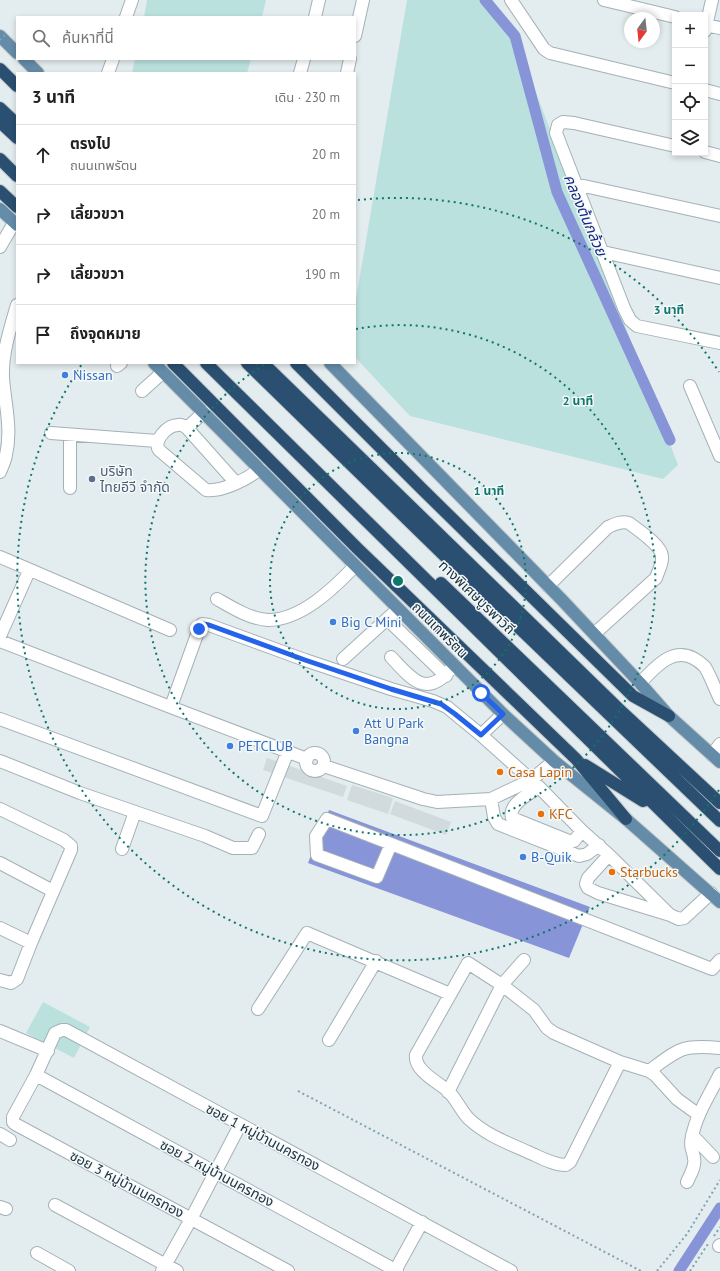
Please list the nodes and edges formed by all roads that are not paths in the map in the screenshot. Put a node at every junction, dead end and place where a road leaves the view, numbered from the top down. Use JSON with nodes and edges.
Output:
{"nodes":[{"id":1,"x":320,"y":0,"type":"edge"},
{"id":2,"x":364,"y":0,"type":"edge"},
{"id":3,"x":512,"y":0,"type":"edge"},
{"id":4,"x":604,"y":0,"type":"edge"},
{"id":5,"x":712,"y":0,"type":"edge"},
{"id":6,"x":132,"y":1,"type":"edge"},
{"id":7,"x":126,"y":16,"type":"edge"},
{"id":8,"x":315,"y":16,"type":"edge"},
{"id":9,"x":672,"y":16,"type":"edge"},
{"id":10,"x":708,"y":18,"type":"edge"},
{"id":11,"x":708,"y":27,"type":"edge"},
{"id":12,"x":720,"y":28,"type":"edge"},
{"id":13,"x":356,"y":32,"type":"edge"},
{"id":14,"x":3,"y":35,"type":"edge"},
{"id":15,"x":16,"y":51,"type":"edge"},
{"id":16,"x":25,"y":60,"type":"edge"},
{"id":17,"x":112,"y":60,"type":"edge"},
{"id":18,"x":304,"y":60,"type":"edge"},
{"id":19,"x":350,"y":60,"type":"edge"},
{"id":20,"x":0,"y":69,"type":"edge"},
{"id":21,"x":37,"y":72,"type":"edge"},
{"id":22,"x":108,"y":72,"type":"edge"},
{"id":23,"x":300,"y":72,"type":"edge"},
{"id":24,"x":347,"y":72,"type":"edge"},
{"id":25,"x":672,"y":82,"type":"edge"},
{"id":26,"x":16,"y":85,"type":"edge"},
{"id":27,"x":708,"y":91,"type":"edge"},
{"id":28,"x":720,"y":94,"type":"edge"},
{"id":29,"x":0,"y":108,"type":"edge"},
{"id":30,"x":0,"y":122,"type":"edge"},
{"id":31,"x":16,"y":123,"type":"edge"},
{"id":32,"x":16,"y":137,"type":"edge"},
{"id":33,"x":672,"y":145,"type":"edge"},
{"id":34,"x":0,"y":152,"type":"edge"},
{"id":35,"x":708,"y":153,"type":"edge"},
{"id":36,"x":720,"y":156,"type":"edge"},
{"id":37,"x":0,"y":159,"type":"edge"},
{"id":38,"x":16,"y":167,"type":"edge"},
{"id":39,"x":16,"y":175,"type":"edge"},
{"id":40,"x":575,"y":184,"type":"junction"},
{"id":41,"x":0,"y":191,"type":"edge"},
{"id":42,"x":16,"y":207,"type":"edge"},
{"id":43,"x":0,"y":209,"type":"edge"},
{"id":44,"x":720,"y":216,"type":"edge"},
{"id":45,"x":16,"y":224,"type":"edge"},
{"id":46,"x":0,"y":247,"type":"edge"},
{"id":47,"x":603,"y":252,"type":"junction"},
{"id":48,"x":720,"y":278,"type":"edge"},
{"id":49,"x":16,"y":308,"type":"edge"},
{"id":50,"x":720,"y":343,"type":"edge"},
{"id":51,"x":155,"y":364,"type":"edge"},
{"id":52,"x":174,"y":364,"type":"edge"},
{"id":53,"x":207,"y":364,"type":"edge"},
{"id":54,"x":217,"y":364,"type":"edge"},
{"id":55,"x":248,"y":364,"type":"edge"},
{"id":56,"x":263,"y":364,"type":"edge"},
{"id":57,"x":297,"y":364,"type":"edge"},
{"id":58,"x":331,"y":364,"type":"edge"},
{"id":59,"x":163,"y":372,"type":"junction"},
{"id":60,"x":690,"y":386,"type":"dead end"},
{"id":61,"x":142,"y":391,"type":"dead end"},
{"id":62,"x":204,"y":412,"type":"junction"},
{"id":63,"x":187,"y":428,"type":"junction"},
{"id":64,"x":51,"y":433,"type":"dead end"},
{"id":65,"x":70,"y":435,"type":"junction"},
{"id":66,"x":157,"y":441,"type":"junction"},
{"id":67,"x":720,"y":456,"type":"edge"},
{"id":68,"x":260,"y":469,"type":"junction"},
{"id":69,"x":0,"y":472,"type":"edge"},
{"id":70,"x":236,"y":483,"type":"junction"},
{"id":71,"x":70,"y":488,"type":"dead end"},
{"id":72,"x":0,"y":557,"type":"edge"},
{"id":73,"x":355,"y":566,"type":"junction"},
{"id":74,"x":29,"y":570,"type":"junction"},
{"id":75,"x":548,"y":586,"type":"junction"},
{"id":76,"x":217,"y":599,"type":"dead end"},
{"id":77,"x":398,"y":609,"type":"junction"},
{"id":78,"x":387,"y":619,"type":"junction"},
{"id":79,"x":170,"y":630,"type":"dead end"},
{"id":80,"x":594,"y":634,"type":"junction"},
{"id":81,"x":0,"y":636,"type":"edge"},
{"id":82,"x":0,"y":641,"type":"edge"},
{"id":83,"x":391,"y":657,"type":"dead end"},
{"id":84,"x":343,"y":659,"type":"dead end"},
{"id":85,"x":455,"y":665,"type":"junction"},
{"id":86,"x":446,"y":676,"type":"junction"},
{"id":87,"x":640,"y":682,"type":"junction"},
{"id":88,"x":633,"y":696,"type":"junction"},
{"id":89,"x":720,"y":699,"type":"edge"},
{"id":90,"x":173,"y":708,"type":"junction"},
{"id":91,"x":623,"y":713,"type":"junction"},
{"id":92,"x":503,"y":714,"type":"junction"},
{"id":93,"x":669,"y":716,"type":"junction"},
{"id":94,"x":0,"y":719,"type":"edge"},
{"id":95,"x":481,"y":735,"type":"junction"},
{"id":96,"x":720,"y":744,"type":"edge"},
{"id":97,"x":288,"y":751,"type":"junction"},
{"id":98,"x":576,"y":759,"type":"junction"},
{"id":99,"x":716,"y":759,"type":"edge"},
{"id":100,"x":0,"y":761,"type":"edge"},
{"id":101,"x":554,"y":761,"type":"junction"},
{"id":102,"x":535,"y":784,"type":"junction"},
{"id":103,"x":491,"y":799,"type":"junction"},
{"id":104,"x":720,"y":803,"type":"edge"},
{"id":105,"x":0,"y":809,"type":"edge"},
{"id":106,"x":135,"y":812,"type":"junction"},
{"id":107,"x":662,"y":813,"type":"junction"},
{"id":108,"x":626,"y":819,"type":"junction"},
{"id":109,"x":720,"y":821,"type":"edge"},
{"id":110,"x":582,"y":831,"type":"junction"},
{"id":111,"x":259,"y":834,"type":"dead end"},
{"id":112,"x":391,"y":844,"type":"junction"},
{"id":113,"x":599,"y":845,"type":"junction"},
{"id":114,"x":122,"y":849,"type":"dead end"},
{"id":115,"x":720,"y":851,"type":"edge"},
{"id":116,"x":609,"y":854,"type":"junction"},
{"id":117,"x":0,"y":863,"type":"edge"},
{"id":118,"x":720,"y":869,"type":"edge"},
{"id":119,"x":53,"y":891,"type":"junction"},
{"id":120,"x":711,"y":893,"type":"junction"},
{"id":121,"x":720,"y":902,"type":"edge"},
{"id":122,"x":670,"y":915,"type":"junction"},
{"id":123,"x":0,"y":928,"type":"edge"},
{"id":124,"x":31,"y":943,"type":"junction"},
{"id":125,"x":524,"y":960,"type":"dead end"},
{"id":126,"x":720,"y":960,"type":"edge"},
{"id":127,"x":376,"y":961,"type":"junction"},
{"id":128,"x":0,"y":980,"type":"edge"},
{"id":129,"x":502,"y":985,"type":"junction"},
{"id":130,"x":450,"y":994,"type":"junction"},
{"id":131,"x":258,"y":1009,"type":"dead end"},
{"id":132,"x":0,"y":1031,"type":"edge"},
{"id":133,"x":329,"y":1040,"type":"dead end"},
{"id":134,"x":720,"y":1048,"type":"edge"},
{"id":135,"x":48,"y":1051,"type":"junction"},
{"id":136,"x":620,"y":1062,"type":"junction"},
{"id":137,"x":650,"y":1071,"type":"junction"},
{"id":138,"x":720,"y":1074,"type":"edge"},
{"id":139,"x":36,"y":1076,"type":"junction"},
{"id":140,"x":448,"y":1092,"type":"junction"},
{"id":141,"x":699,"y":1115,"type":"junction"},
{"id":142,"x":240,"y":1125,"type":"junction"},
{"id":143,"x":692,"y":1135,"type":"junction"},
{"id":144,"x":713,"y":1157,"type":"dead end"},
{"id":145,"x":216,"y":1172,"type":"junction"},
{"id":146,"x":687,"y":1182,"type":"dead end"},
{"id":147,"x":55,"y":1205,"type":"dead end"},
{"id":148,"x":191,"y":1219,"type":"junction"},
{"id":149,"x":422,"y":1222,"type":"junction"},
{"id":150,"x":37,"y":1254,"type":"dead end"},
{"id":151,"x":164,"y":1268,"type":"edge"},
{"id":152,"x":69,"y":1271,"type":"edge"},
{"id":153,"x":177,"y":1271,"type":"edge"},
{"id":154,"x":288,"y":1271,"type":"edge"},
{"id":155,"x":396,"y":1271,"type":"edge"},
{"id":156,"x":511,"y":1271,"type":"edge"}],
"edges":[{"from":1,"to":8,"type":"street"},
{"from":2,"to":13,"type":"street"},
{"from":3,"to":25,"type":"street"},
{"from":4,"to":9,"type":"street"},
{"from":5,"to":10,"type":"street"},
{"from":6,"to":7,"type":"street"},
{"from":11,"to":12,"type":"street"},
{"from":14,"to":15,"type":"main road"},
{"from":16,"to":21,"type":"main road"},
{"from":17,"to":22,"type":"street"},
{"from":18,"to":23,"type":"street"},
{"from":19,"to":24,"type":"street"},
{"from":20,"to":26,"type":"highway"},
{"from":27,"to":28,"type":"street"},
{"from":29,"to":31,"type":"highway"},
{"from":30,"to":32,"type":"highway"},
{"from":33,"to":40,"type":"street"},
{"from":34,"to":38,"type":"highway"},
{"from":35,"to":36,"type":"street"},
{"from":37,"to":39,"type":"highway"},
{"from":40,"to":44,"type":"street"},
{"from":40,"to":47,"type":"street"},
{"from":41,"to":42,"type":"highway"},
{"from":43,"to":45,"type":"main road"},
{"from":45,"to":46,"type":"street"},
{"from":47,"to":48,"type":"street"},
{"from":47,"to":50,"type":"street"},
{"from":49,"to":69,"type":"street"},
{"from":51,"to":59,"type":"main road","name":"ถนนเทพรัตน"},
{"from":52,"to":98,"type":"highway"},
{"from":53,"to":107,"type":"highway","name":"ถนนเทพรัตน"},
{"from":54,"to":115,"type":"highway","name":"ทางพิเศษบูรพาวิถี"},
{"from":55,"to":109,"type":"highway","name":"ทางพิเศษบูรพาวิถี"},
{"from":56,"to":91,"type":"highway"},
{"from":57,"to":88,"type":"highway"},
{"from":58,"to":75,"type":"main road"},
{"from":59,"to":61,"type":"street"},
{"from":59,"to":62,"type":"main road","name":"ถนนเทพรัตน"},
{"from":60,"to":67,"type":"street"},
{"from":62,"to":63,"type":"street"},
{"from":62,"to":68,"type":"main road","name":"ถนนเทพรัตน"},
{"from":63,"to":66,"type":"street"},
{"from":63,"to":70,"type":"street"},
{"from":64,"to":65,"type":"street"},
{"from":65,"to":66,"type":"street"},
{"from":65,"to":71,"type":"street"},
{"from":66,"to":70,"type":"street"},
{"from":68,"to":70,"type":"street"},
{"from":68,"to":73,"type":"main road","name":"ถนนเทพรัตน"},
{"from":72,"to":74,"type":"street"},
{"from":73,"to":76,"type":"street"},
{"from":73,"to":77,"type":"main road","name":"ถนนเทพรัตน"},
{"from":74,"to":79,"type":"street"},
{"from":74,"to":81,"type":"street"},
{"from":75,"to":80,"type":"main road"},
{"from":75,"to":80,"type":"street"},
{"from":77,"to":78,"type":"street"},
{"from":77,"to":85,"type":"main road","name":"ถนนเทพรัตน"},
{"from":78,"to":84,"type":"street"},
{"from":78,"to":86,"type":"street"},
{"from":80,"to":87,"type":"main road"},
{"from":82,"to":90,"type":"street"},
{"from":83,"to":86,"type":"street"},
{"from":85,"to":86,"type":"street"},
{"from":85,"to":92,"type":"main road","name":"ถนนเทพรัตน"},
{"from":87,"to":89,"type":"street"},
{"from":87,"to":93,"type":"main road"},
{"from":88,"to":91,"type":"highway"},
{"from":88,"to":93,"type":"highway"},
{"from":90,"to":95,"type":"street"},
{"from":90,"to":97,"type":"street"},
{"from":91,"to":104,"type":"highway"},
{"from":92,"to":95,"type":"street"},
{"from":92,"to":101,"type":"main road","name":"ถนนเทพรัตน"},
{"from":93,"to":99,"type":"main road"},
{"from":94,"to":97,"type":"street"},
{"from":95,"to":102,"type":"street"},
{"from":96,"to":99,"type":"street"},
{"from":97,"to":103,"type":"street"},
{"from":98,"to":107,"type":"highway"},
{"from":98,"to":108,"type":"highway"},
{"from":100,"to":106,"type":"street"},
{"from":101,"to":102,"type":"street"},
{"from":101,"to":108,"type":"main road","name":"ถนนเทพรัตน"},
{"from":102,"to":103,"type":"street"},
{"from":102,"to":110,"type":"street"},
{"from":102,"to":110,"type":"street"},
{"from":103,"to":113,"type":"street"},
{"from":105,"to":119,"type":"street"},
{"from":106,"to":111,"type":"street"},
{"from":106,"to":114,"type":"street"},
{"from":107,"to":118,"type":"highway","name":"ถนนเทพรัตน"},
{"from":108,"to":120,"type":"main road","name":"ถนนเทพรัตน"},
{"from":110,"to":113,"type":"street"},
{"from":112,"to":112,"type":"street"},
{"from":112,"to":126,"type":"street"},
{"from":113,"to":116,"type":"street"},
{"from":116,"to":122,"type":"street"},
{"from":116,"to":122,"type":"street"},
{"from":117,"to":119,"type":"street"},
{"from":119,"to":124,"type":"street"},
{"from":120,"to":121,"type":"main road","name":"ถนนเทพรัตน"},
{"from":120,"to":122,"type":"street"},
{"from":123,"to":124,"type":"street"},
{"from":124,"to":128,"type":"street"},
{"from":125,"to":129,"type":"street"},
{"from":127,"to":130,"type":"street"},
{"from":127,"to":131,"type":"street"},
{"from":127,"to":133,"type":"street"},
{"from":129,"to":130,"type":"street"},
{"from":129,"to":136,"type":"street"},
{"from":129,"to":140,"type":"street"},
{"from":130,"to":140,"type":"street"},
{"from":132,"to":135,"type":"street"},
{"from":134,"to":137,"type":"street"},
{"from":135,"to":139,"type":"street","name":"ซอย 1 หมู่บ้านนครทอง"},
{"from":135,"to":142,"type":"street","name":"ซอย 1 หมู่บ้านนครทอง"},
{"from":136,"to":137,"type":"street"},
{"from":136,"to":140,"type":"street"},
{"from":137,"to":141,"type":"street"},
{"from":138,"to":141,"type":"street"},
{"from":139,"to":145,"type":"street","name":"ซอย 2 หมู่บ้านนครทอง"},
{"from":139,"to":148,"type":"street","name":"ซอย 3 หมู่บ้านนครทอง"},
{"from":141,"to":143,"type":"street"},
{"from":142,"to":145,"type":"street"},
{"from":142,"to":149,"type":"street","name":"ซอย 1 หมู่บ้านนครทอง"},
{"from":143,"to":144,"type":"street"},
{"from":143,"to":146,"type":"street"},
{"from":145,"to":148,"type":"street"},
{"from":145,"to":155,"type":"street","name":"ซอย 2 หมู่บ้านนครทอง"},
{"from":147,"to":151,"type":"street"},
{"from":148,"to":151,"type":"street"},
{"from":148,"to":154,"type":"street","name":"ซอย 3 หมู่บ้านนครทอง"},
{"from":149,"to":155,"type":"street"},
{"from":149,"to":156,"type":"street","name":"ซอย 1 หมู่บ้านนครทอง"},
{"from":150,"to":152,"type":"street"},
{"from":151,"to":153,"type":"street"}]}
